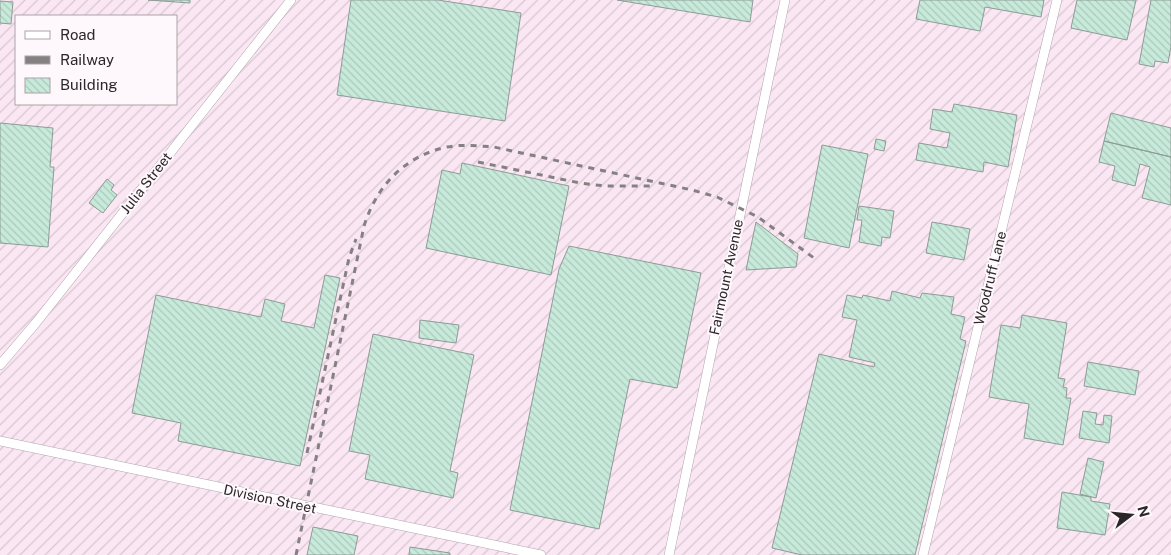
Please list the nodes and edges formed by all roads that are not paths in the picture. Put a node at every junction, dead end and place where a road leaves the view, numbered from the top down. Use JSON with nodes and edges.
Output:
{"nodes":[{"id":1,"x":291,"y":0,"type":"edge"},
{"id":2,"x":785,"y":0,"type":"edge"},
{"id":3,"x":1056,"y":0,"type":"edge"},
{"id":4,"x":0,"y":365,"type":"edge"},
{"id":5,"x":0,"y":441,"type":"edge"},
{"id":6,"x":541,"y":555,"type":"edge"},
{"id":7,"x":668,"y":555,"type":"edge"},
{"id":8,"x":923,"y":555,"type":"edge"}],
"edges":[{"from":1,"to":4,"type":"street","name":"Julia Street"},
{"from":2,"to":7,"type":"street","name":"Fairmount Avenue"},
{"from":3,"to":8,"type":"street","name":"Woodruff Lane"},
{"from":5,"to":6,"type":"street","name":"Division Street"}]}
